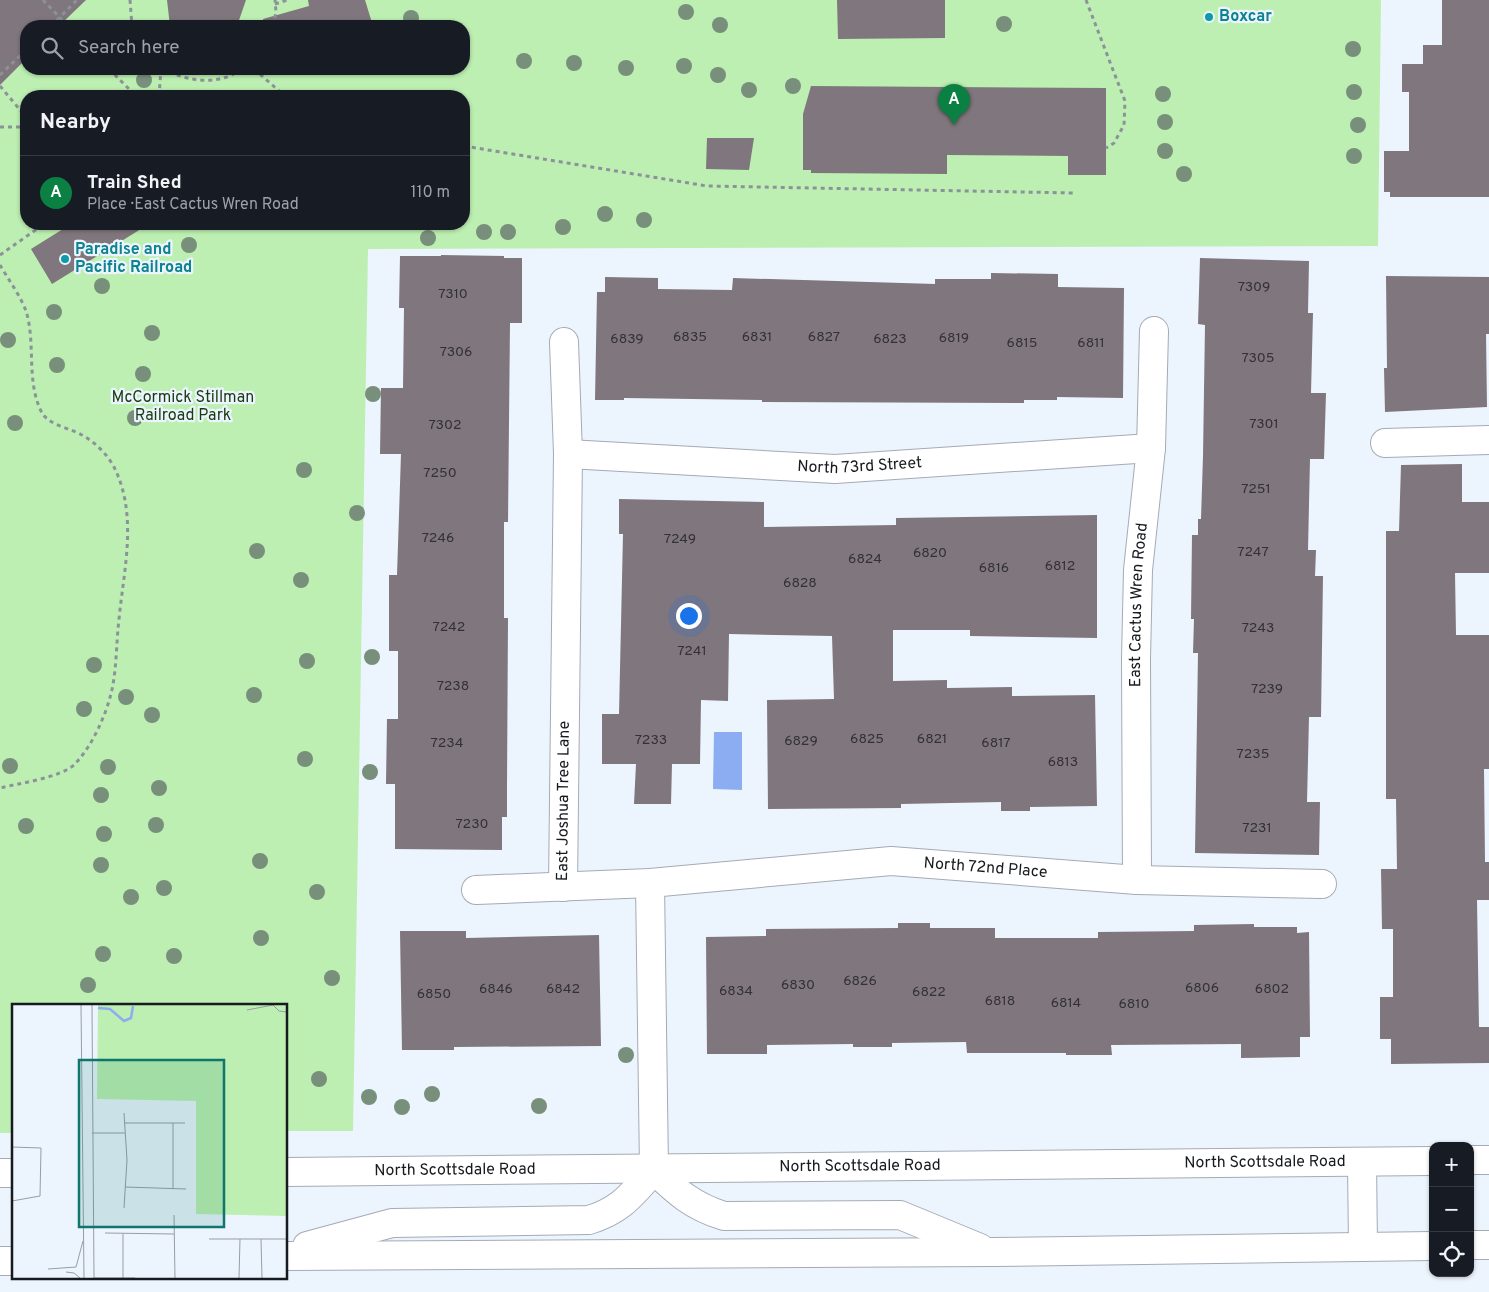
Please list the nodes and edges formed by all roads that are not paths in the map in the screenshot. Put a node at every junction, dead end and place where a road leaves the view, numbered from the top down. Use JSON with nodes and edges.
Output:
{"nodes":[{"id":1,"x":1154,"y":331,"type":"dead end"},
{"id":2,"x":564,"y":342,"type":"dead end"},
{"id":3,"x":1489,"y":440,"type":"edge"},
{"id":4,"x":1385,"y":443,"type":"dead end"},
{"id":5,"x":1152,"y":448,"type":"junction"},
{"id":6,"x":568,"y":454,"type":"junction"},
{"id":7,"x":1137,"y":880,"type":"junction"},
{"id":8,"x":650,"y":883,"type":"junction"},
{"id":9,"x":1322,"y":884,"type":"dead end"},
{"id":10,"x":563,"y":888,"type":"junction"},
{"id":11,"x":476,"y":890,"type":"dead end"},
{"id":12,"x":1474,"y":1160,"type":"edge"},
{"id":13,"x":1489,"y":1160,"type":"edge"},
{"id":14,"x":1429,"y":1161,"type":"edge"},
{"id":15,"x":1362,"y":1162,"type":"junction"},
{"id":16,"x":654,"y":1170,"type":"junction"},
{"id":17,"x":288,"y":1172,"type":"edge"},
{"id":18,"x":1474,"y":1245,"type":"edge"},
{"id":19,"x":1489,"y":1245,"type":"edge"},
{"id":20,"x":1429,"y":1246,"type":"edge"},
{"id":21,"x":1364,"y":1247,"type":"junction"},
{"id":22,"x":288,"y":1250,"type":"edge"},
{"id":23,"x":992,"y":1252,"type":"junction"},
{"id":24,"x":288,"y":1256,"type":"edge"}],
"edges":[{"from":1,"to":5,"type":"main road","name":"East Cactus Wren Road"},
{"from":2,"to":6,"type":"main road","name":"East Joshua Tree Lane"},
{"from":3,"to":4,"type":"main road"},
{"from":5,"to":6,"type":"main road","name":"North 73rd Street"},
{"from":5,"to":7,"type":"main road","name":"East Cactus Wren Road"},
{"from":6,"to":10,"type":"main road","name":"East Joshua Tree Lane"},
{"from":7,"to":8,"type":"main road","name":"North 72nd Place"},
{"from":7,"to":9,"type":"main road","name":"North 72nd Place"},
{"from":8,"to":10,"type":"main road","name":"East Joshua Tree Lane"},
{"from":8,"to":16,"type":"main road"},
{"from":10,"to":11,"type":"main road"},
{"from":12,"to":13,"type":"main road"},
{"from":14,"to":15,"type":"main road","name":"North Scottsdale Road"},
{"from":15,"to":16,"type":"main road","name":"North Scottsdale Road"},
{"from":15,"to":21,"type":"main road"},
{"from":16,"to":17,"type":"main road","name":"North Scottsdale Road"},
{"from":16,"to":22,"type":"main road"},
{"from":16,"to":23,"type":"main road"},
{"from":18,"to":19,"type":"main road"},
{"from":20,"to":21,"type":"main road"},
{"from":21,"to":23,"type":"main road"},
{"from":23,"to":24,"type":"main road"}]}
